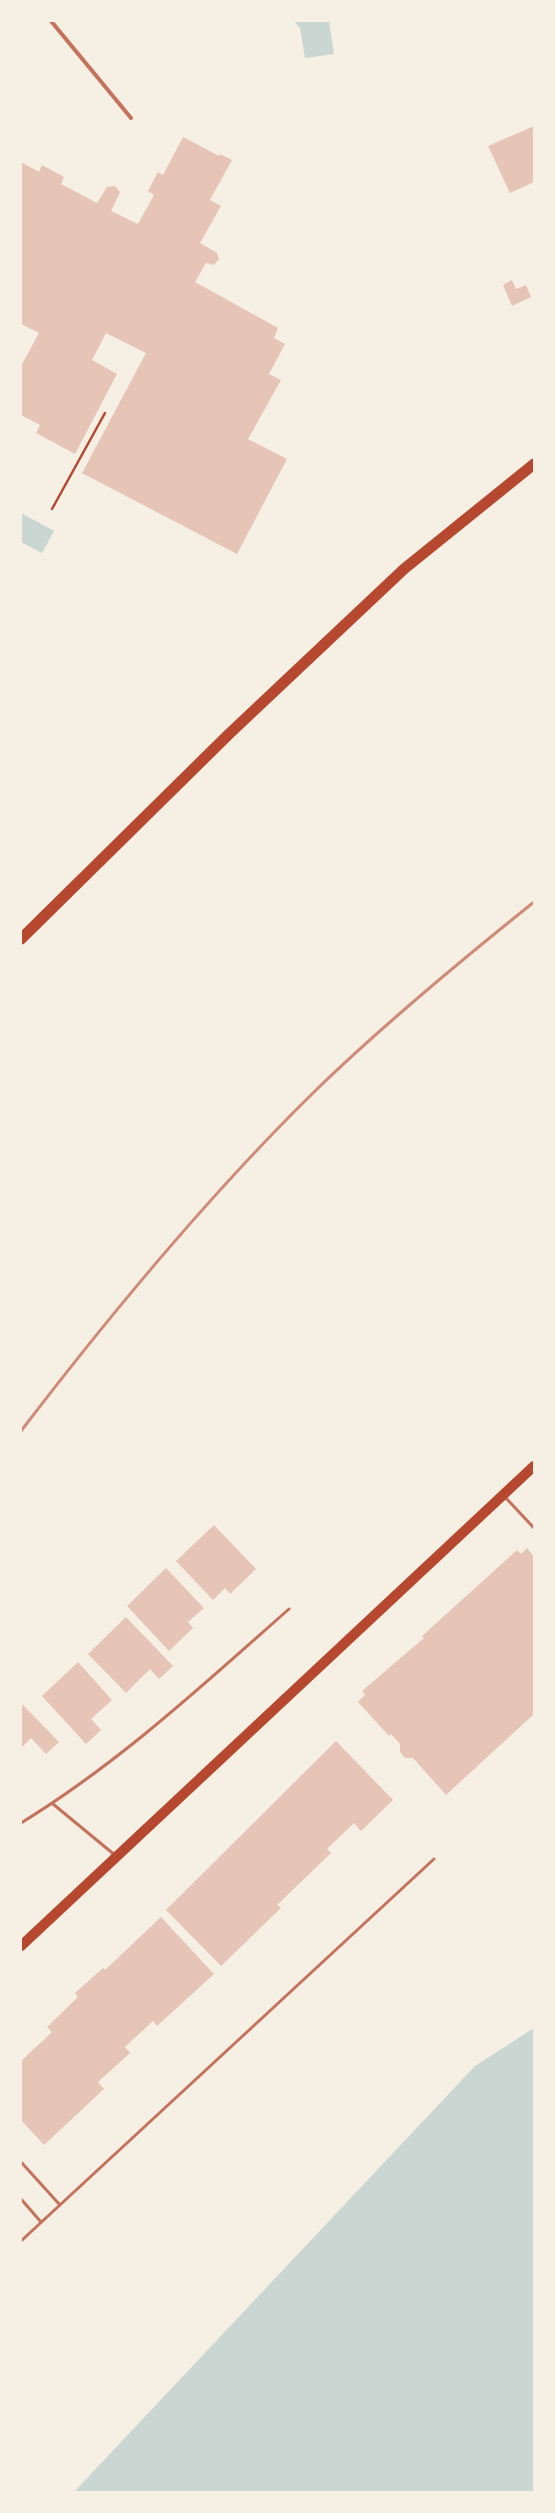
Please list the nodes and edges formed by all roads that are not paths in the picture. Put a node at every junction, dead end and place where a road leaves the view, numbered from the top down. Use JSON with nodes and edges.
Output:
{"nodes":[{"id":1,"x":51,"y":21,"type":"edge"},
{"id":2,"x":131,"y":118,"type":"dead end"},
{"id":3,"x":534,"y":464,"type":"edge"},
{"id":4,"x":21,"y":940,"type":"edge"},
{"id":5,"x":534,"y":1466,"type":"edge"},
{"id":6,"x":504,"y":1495,"type":"junction"},
{"id":7,"x":534,"y":1528,"type":"edge"},
{"id":8,"x":289,"y":1609,"type":"dead end"},
{"id":9,"x":53,"y":1804,"type":"junction"},
{"id":10,"x":21,"y":1823,"type":"edge"},
{"id":11,"x":117,"y":1857,"type":"junction"},
{"id":12,"x":434,"y":1859,"type":"dead end"},
{"id":13,"x":21,"y":1946,"type":"edge"},
{"id":14,"x":21,"y":2162,"type":"edge"},
{"id":15,"x":21,"y":2199,"type":"edge"},
{"id":16,"x":60,"y":2205,"type":"junction"},
{"id":17,"x":42,"y":2222,"type":"junction"},
{"id":18,"x":21,"y":2241,"type":"edge"}],
"edges":[{"from":1,"to":2,"type":"street"},
{"from":3,"to":4,"type":"highway"},
{"from":5,"to":6,"type":"main road"},
{"from":6,"to":7,"type":"lane"},
{"from":6,"to":11,"type":"main road"},
{"from":8,"to":9,"type":"lane"},
{"from":9,"to":10,"type":"lane"},
{"from":9,"to":11,"type":"lane"},
{"from":11,"to":13,"type":"main road"},
{"from":12,"to":16,"type":"lane"},
{"from":14,"to":16,"type":"lane"},
{"from":15,"to":17,"type":"lane"},
{"from":16,"to":17,"type":"lane"},
{"from":17,"to":18,"type":"lane"}]}
